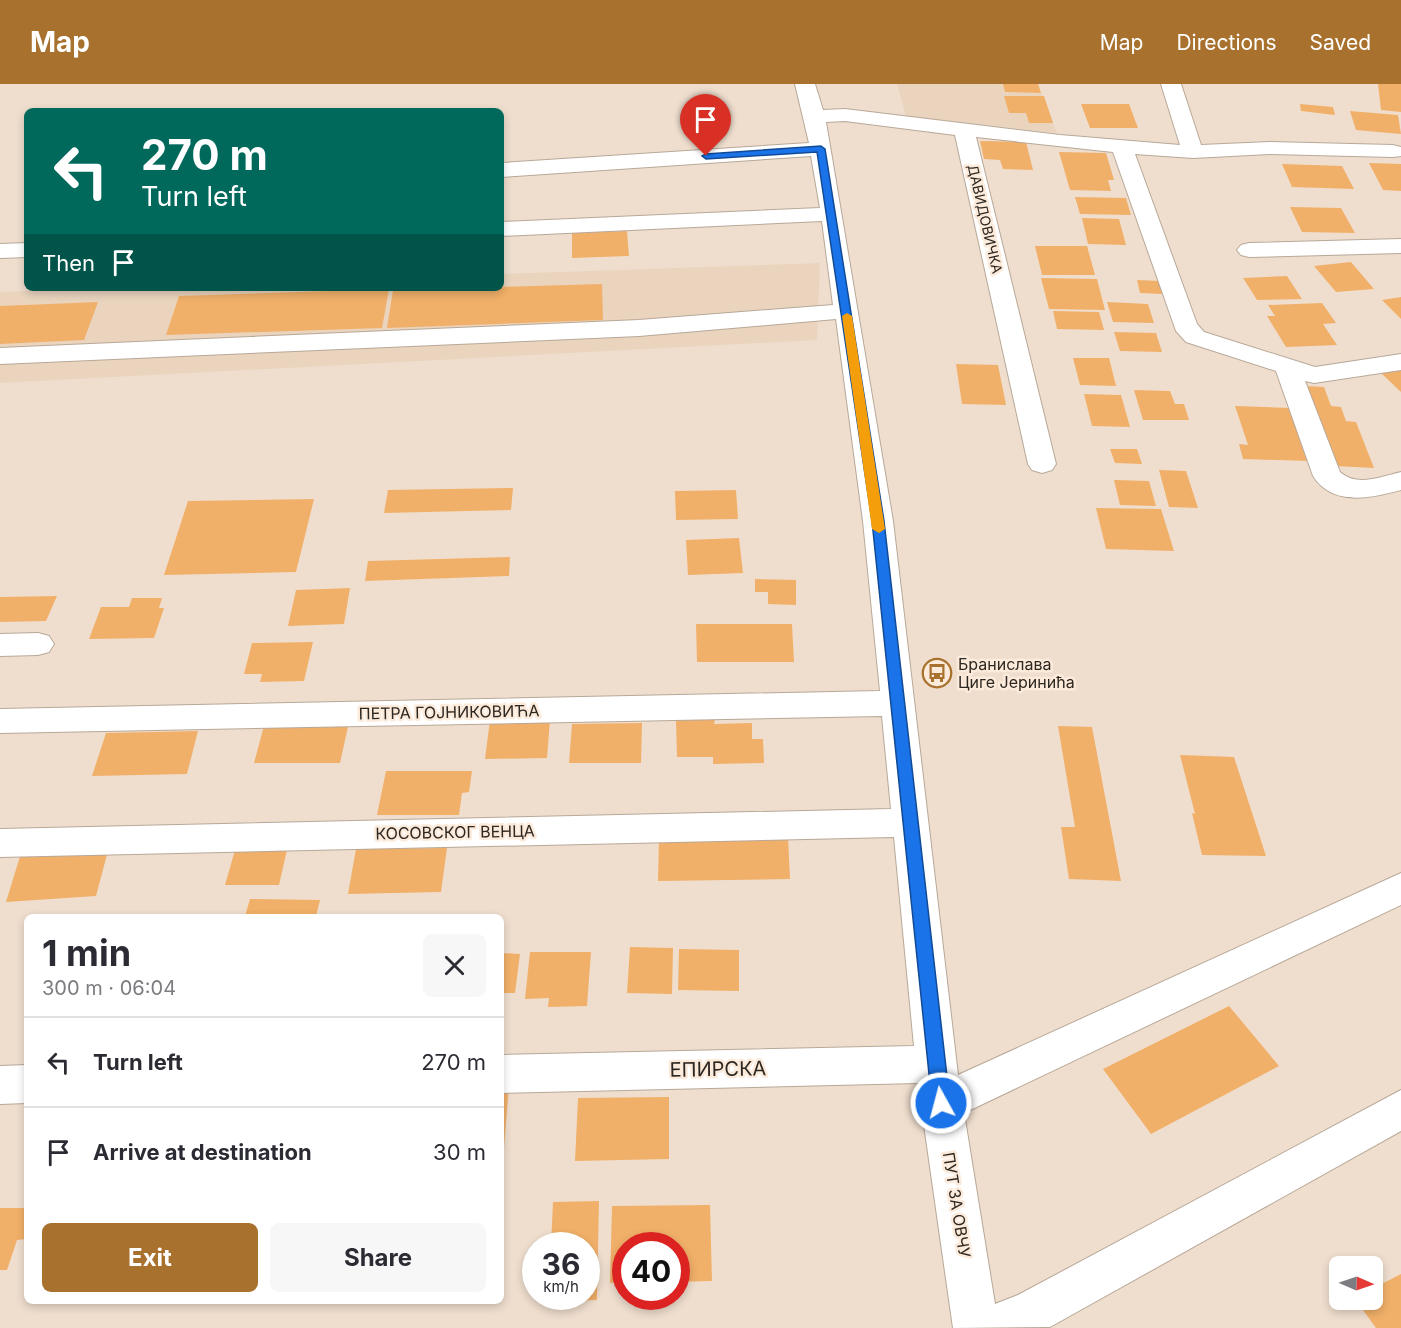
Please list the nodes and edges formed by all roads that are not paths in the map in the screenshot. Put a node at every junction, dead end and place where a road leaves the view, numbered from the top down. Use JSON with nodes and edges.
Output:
{"nodes":[{"id":1,"x":805,"y":84,"type":"edge"},
{"id":2,"x":1171,"y":84,"type":"edge"},
{"id":3,"x":815,"y":116,"type":"junction"},
{"id":4,"x":964,"y":129,"type":"junction"},
{"id":5,"x":1122,"y":147,"type":"junction"},
{"id":6,"x":821,"y":149,"type":"junction"},
{"id":7,"x":1393,"y":151,"type":"dead end"},
{"id":8,"x":1193,"y":152,"type":"junction"},
{"id":9,"x":504,"y":170,"type":"edge"},
{"id":10,"x":832,"y":214,"type":"junction"},
{"id":11,"x":504,"y":229,"type":"edge"},
{"id":12,"x":1401,"y":246,"type":"edge"},
{"id":13,"x":24,"y":250,"type":"edge"},
{"id":14,"x":1250,"y":250,"type":"dead end"},
{"id":15,"x":0,"y":251,"type":"edge"},
{"id":16,"x":846,"y":311,"type":"junction"},
{"id":17,"x":0,"y":356,"type":"edge"},
{"id":18,"x":1401,"y":362,"type":"edge"},
{"id":19,"x":1287,"y":367,"type":"junction"},
{"id":20,"x":1042,"y":464,"type":"dead end"},
{"id":21,"x":1401,"y":481,"type":"edge"},
{"id":22,"x":0,"y":645,"type":"edge"},
{"id":23,"x":38,"y":645,"type":"dead end"},
{"id":24,"x":898,"y":703,"type":"junction"},
{"id":25,"x":0,"y":722,"type":"edge"},
{"id":26,"x":909,"y":823,"type":"junction"},
{"id":27,"x":0,"y":843,"type":"edge"},
{"id":28,"x":1401,"y":888,"type":"edge"},
{"id":29,"x":936,"y":1064,"type":"junction"},
{"id":30,"x":504,"y":1074,"type":"edge"},
{"id":31,"x":24,"y":1084,"type":"edge"},
{"id":32,"x":0,"y":1085,"type":"edge"},
{"id":33,"x":941,"y":1103,"type":"junction"},
{"id":34,"x":1401,"y":1109,"type":"edge"},
{"id":35,"x":976,"y":1328,"type":"edge"},
{"id":36,"x":993,"y":1328,"type":"edge"}],
"edges":[{"from":1,"to":3,"type":"street","name":"ПУТ ЗА ОВЧУ"},
{"from":2,"to":8,"type":"street"},
{"from":3,"to":4,"type":"street"},
{"from":3,"to":6,"type":"street","name":"ПУТ ЗА ОВЧУ"},
{"from":4,"to":5,"type":"street"},
{"from":4,"to":20,"type":"street","name":"ДАВИДОВИЧКА"},
{"from":5,"to":8,"type":"street"},
{"from":5,"to":19,"type":"street"},
{"from":6,"to":9,"type":"street"},
{"from":6,"to":10,"type":"street","name":"ПУТ ЗА ОВЧУ"},
{"from":7,"to":8,"type":"street"},
{"from":10,"to":11,"type":"street"},
{"from":10,"to":16,"type":"street","name":"ПУТ ЗА ОВЧУ"},
{"from":12,"to":14,"type":"street"},
{"from":13,"to":15,"type":"street"},
{"from":16,"to":17,"type":"street"},
{"from":16,"to":24,"type":"street","name":"ПУТ ЗА ОВЧУ"},
{"from":18,"to":19,"type":"street"},
{"from":19,"to":21,"type":"street"},
{"from":22,"to":23,"type":"street"},
{"from":24,"to":25,"type":"street","name":"ПЕТРА ГОЈНИКОВИЋА"},
{"from":24,"to":26,"type":"street","name":"ПУТ ЗА ОВЧУ"},
{"from":26,"to":27,"type":"street","name":"КОСОВСКОГ ВЕНЦА"},
{"from":26,"to":29,"type":"street","name":"ПУТ ЗА ОВЧУ"},
{"from":28,"to":33,"type":"street"},
{"from":29,"to":30,"type":"street","name":"ЕПИРСКА"},
{"from":29,"to":33,"type":"street","name":"ПУТ ЗА ОВЧУ"},
{"from":31,"to":32,"type":"street"},
{"from":33,"to":35,"type":"street","name":"ПУТ ЗА ОВЧУ"},
{"from":34,"to":36,"type":"street"}]}
